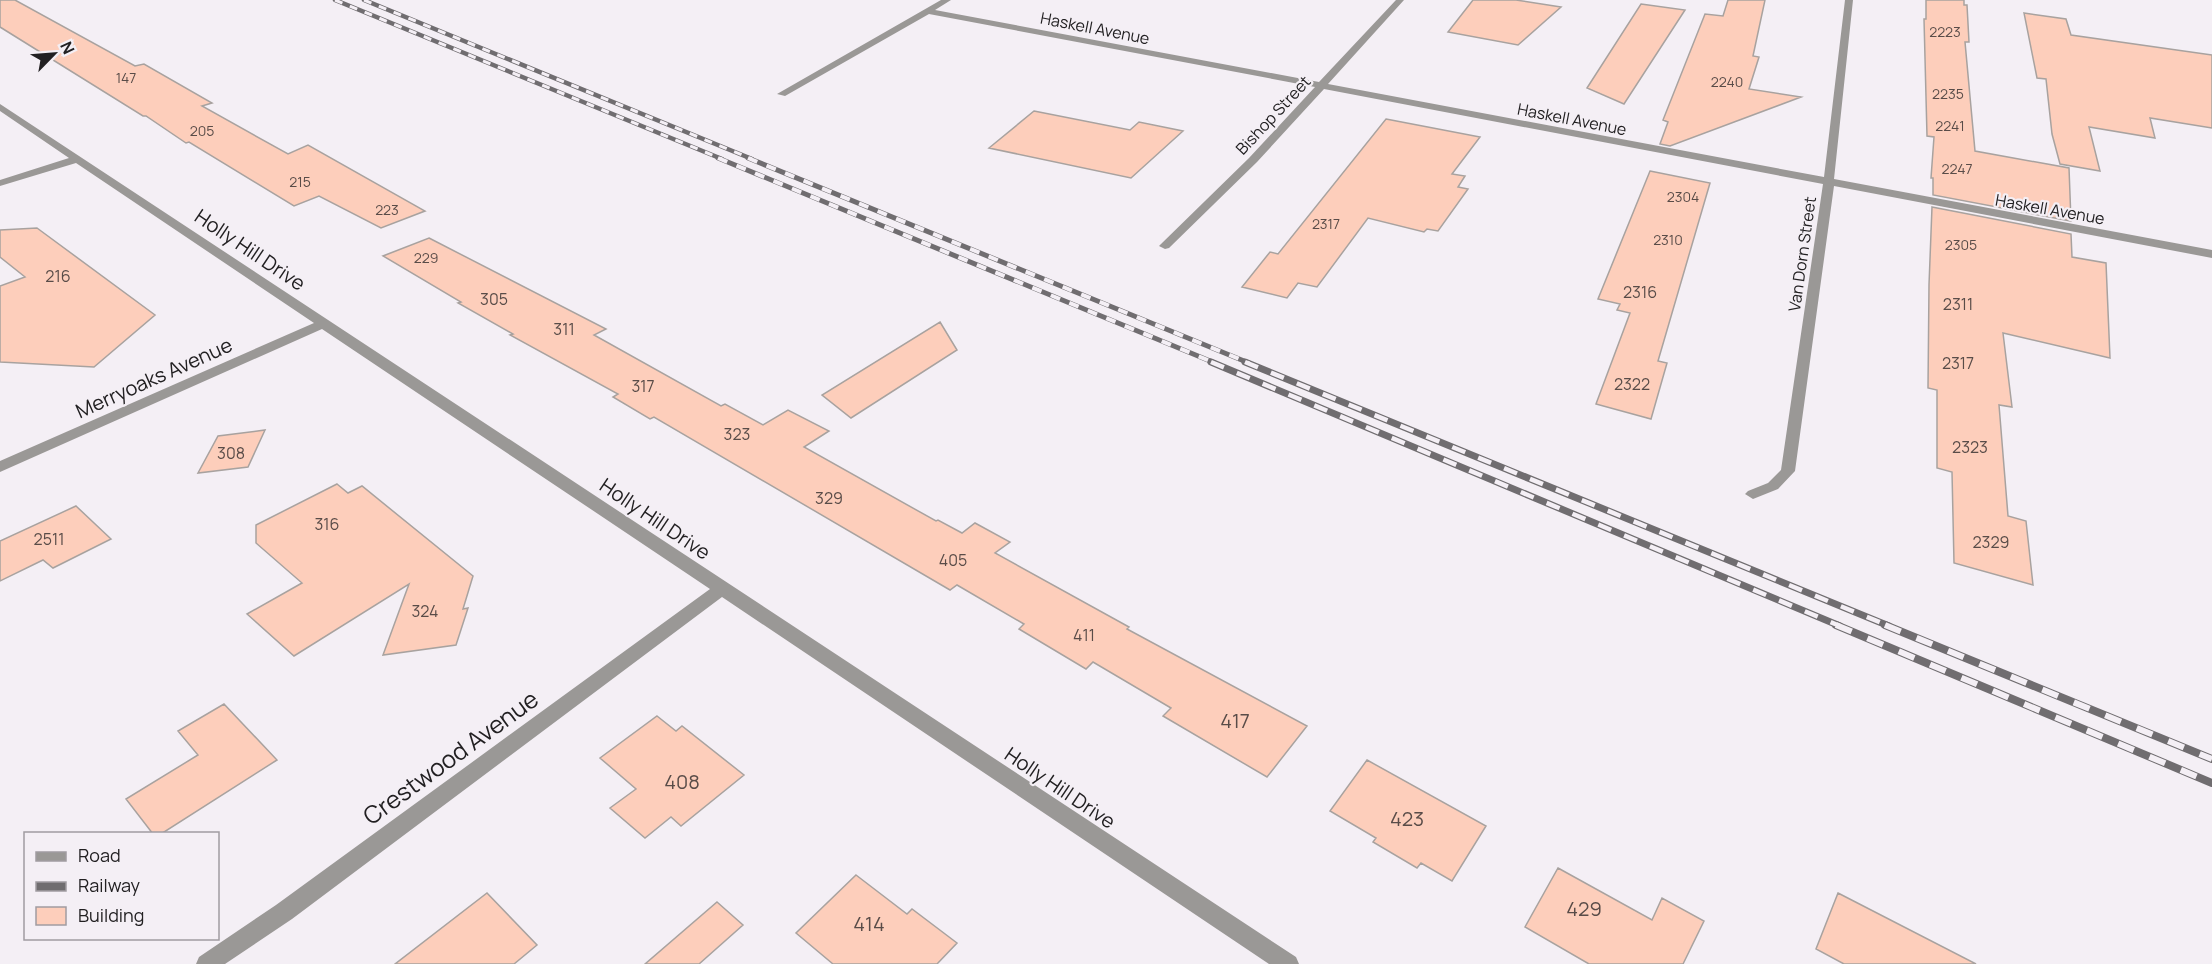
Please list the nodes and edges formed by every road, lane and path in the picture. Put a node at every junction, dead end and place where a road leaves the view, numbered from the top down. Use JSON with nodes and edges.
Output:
{"nodes":[{"id":1,"x":947,"y":0,"type":"edge"},
{"id":2,"x":1400,"y":0,"type":"edge"},
{"id":3,"x":1849,"y":0,"type":"edge"},
{"id":4,"x":928,"y":11,"type":"junction"},
{"id":5,"x":1320,"y":86,"type":"junction"},
{"id":6,"x":782,"y":94,"type":"dead end"},
{"id":7,"x":0,"y":107,"type":"edge"},
{"id":8,"x":77,"y":159,"type":"junction"},
{"id":9,"x":0,"y":183,"type":"edge"},
{"id":10,"x":1828,"y":183,"type":"junction"},
{"id":11,"x":1165,"y":246,"type":"dead end"},
{"id":12,"x":2212,"y":254,"type":"edge"},
{"id":13,"x":323,"y":324,"type":"junction"},
{"id":14,"x":0,"y":467,"type":"edge"},
{"id":15,"x":1753,"y":494,"type":"dead end"},
{"id":16,"x":722,"y":589,"type":"junction"},
{"id":17,"x":207,"y":964,"type":"edge"},
{"id":18,"x":1288,"y":964,"type":"edge"}],
"edges":[{"from":1,"to":4,"type":"street"},
{"from":2,"to":5,"type":"street","name":"Bishop Street"},
{"from":3,"to":10,"type":"street","name":"Van Dorn Street"},
{"from":4,"to":5,"type":"street","name":"Haskell Avenue"},
{"from":4,"to":6,"type":"street"},
{"from":5,"to":10,"type":"street","name":"Haskell Avenue"},
{"from":5,"to":11,"type":"street","name":"Bishop Street"},
{"from":7,"to":8,"type":"street","name":"Holly Hill Drive"},
{"from":8,"to":9,"type":"street"},
{"from":8,"to":13,"type":"street","name":"Holly Hill Drive"},
{"from":10,"to":12,"type":"street","name":"Haskell Avenue"},
{"from":10,"to":15,"type":"street","name":"Van Dorn Street"},
{"from":13,"to":14,"type":"street","name":"Merryoaks Avenue"},
{"from":13,"to":16,"type":"street","name":"Holly Hill Drive"},
{"from":16,"to":17,"type":"street","name":"Crestwood Avenue"},
{"from":16,"to":18,"type":"street","name":"Holly Hill Drive"}]}
